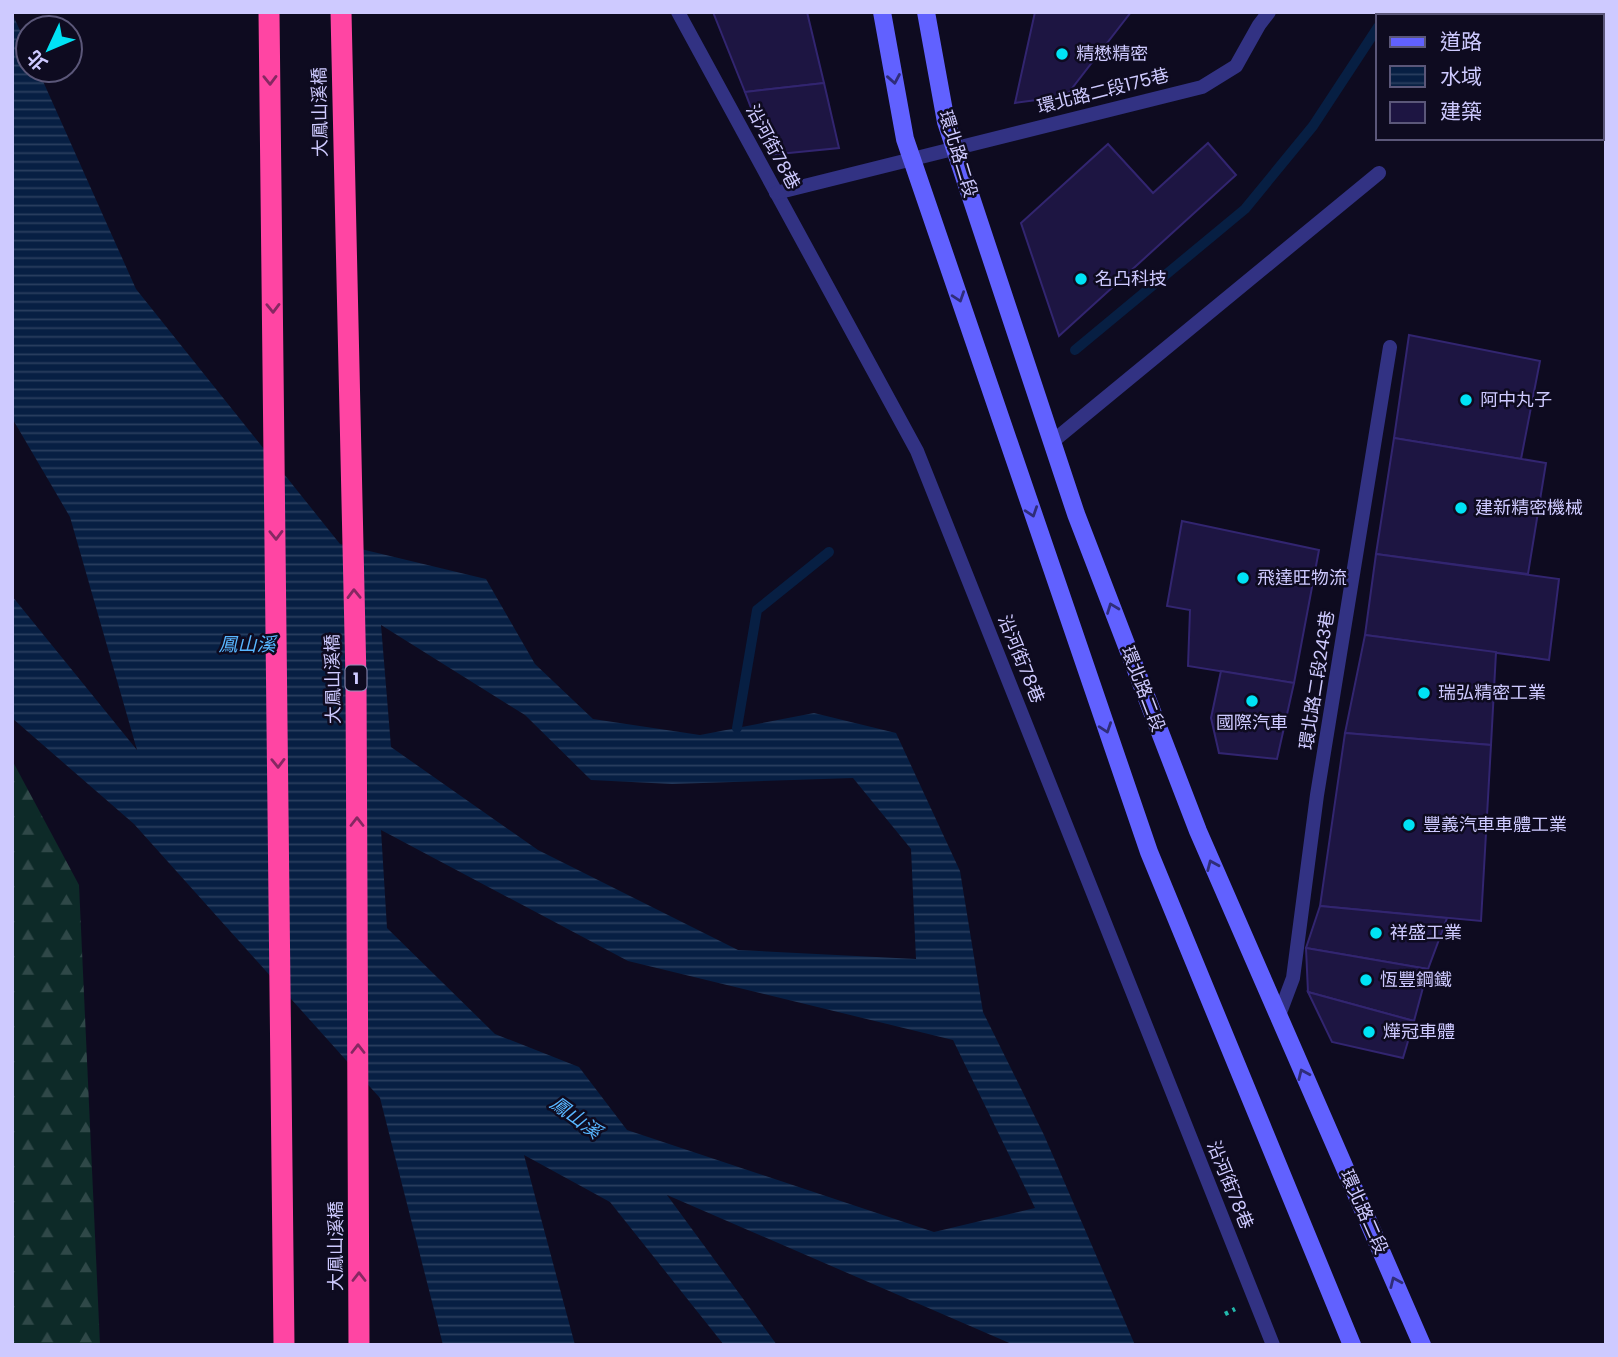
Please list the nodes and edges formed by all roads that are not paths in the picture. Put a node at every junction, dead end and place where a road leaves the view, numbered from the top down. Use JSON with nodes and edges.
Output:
{"nodes":[{"id":1,"x":269,"y":12,"type":"edge"},
{"id":2,"x":341,"y":12,"type":"edge"},
{"id":3,"x":678,"y":12,"type":"edge"},
{"id":4,"x":883,"y":12,"type":"edge"},
{"id":5,"x":926,"y":12,"type":"edge"},
{"id":6,"x":1269,"y":12,"type":"edge"},
{"id":7,"x":955,"y":147,"type":"junction"},
{"id":8,"x":912,"y":161,"type":"junction"},
{"id":9,"x":1379,"y":173,"type":"dead end"},
{"id":10,"x":776,"y":193,"type":"junction"},
{"id":11,"x":1390,"y":347,"type":"dead end"},
{"id":12,"x":1052,"y":442,"type":"junction"},
{"id":13,"x":1278,"y":1018,"type":"junction"},
{"id":14,"x":284,"y":1345,"type":"edge"},
{"id":15,"x":359,"y":1345,"type":"edge"},
{"id":16,"x":1273,"y":1345,"type":"edge"},
{"id":17,"x":1352,"y":1345,"type":"edge"},
{"id":18,"x":1422,"y":1345,"type":"edge"}],
"edges":[{"from":1,"to":14,"type":"highway","one_way":true},
{"from":15,"to":2,"type":"highway","name":"大鳳山溪橋","number":"1","one_way":true},
{"from":3,"to":10,"type":"lane","name":"沿河街78巷"},
{"from":4,"to":8,"type":"street","one_way":true},
{"from":5,"to":7,"type":"street","name":"環北路二段"},
{"from":6,"to":7,"type":"lane","name":"環北路二段175巷"},
{"from":7,"to":8,"type":"lane","name":"環北路二段175巷"},
{"from":7,"to":12,"type":"street","name":"環北路二段"},
{"from":8,"to":10,"type":"lane","name":"環北路二段175巷"},
{"from":8,"to":17,"type":"street","one_way":true},
{"from":9,"to":12,"type":"lane"},
{"from":10,"to":16,"type":"lane","name":"沿河街78巷"},
{"from":11,"to":13,"type":"lane","name":"環北路二段243巷"},
{"from":13,"to":12,"type":"street","name":"環北路二段","one_way":true},
{"from":18,"to":13,"type":"street","name":"環北路二段","one_way":true}]}
